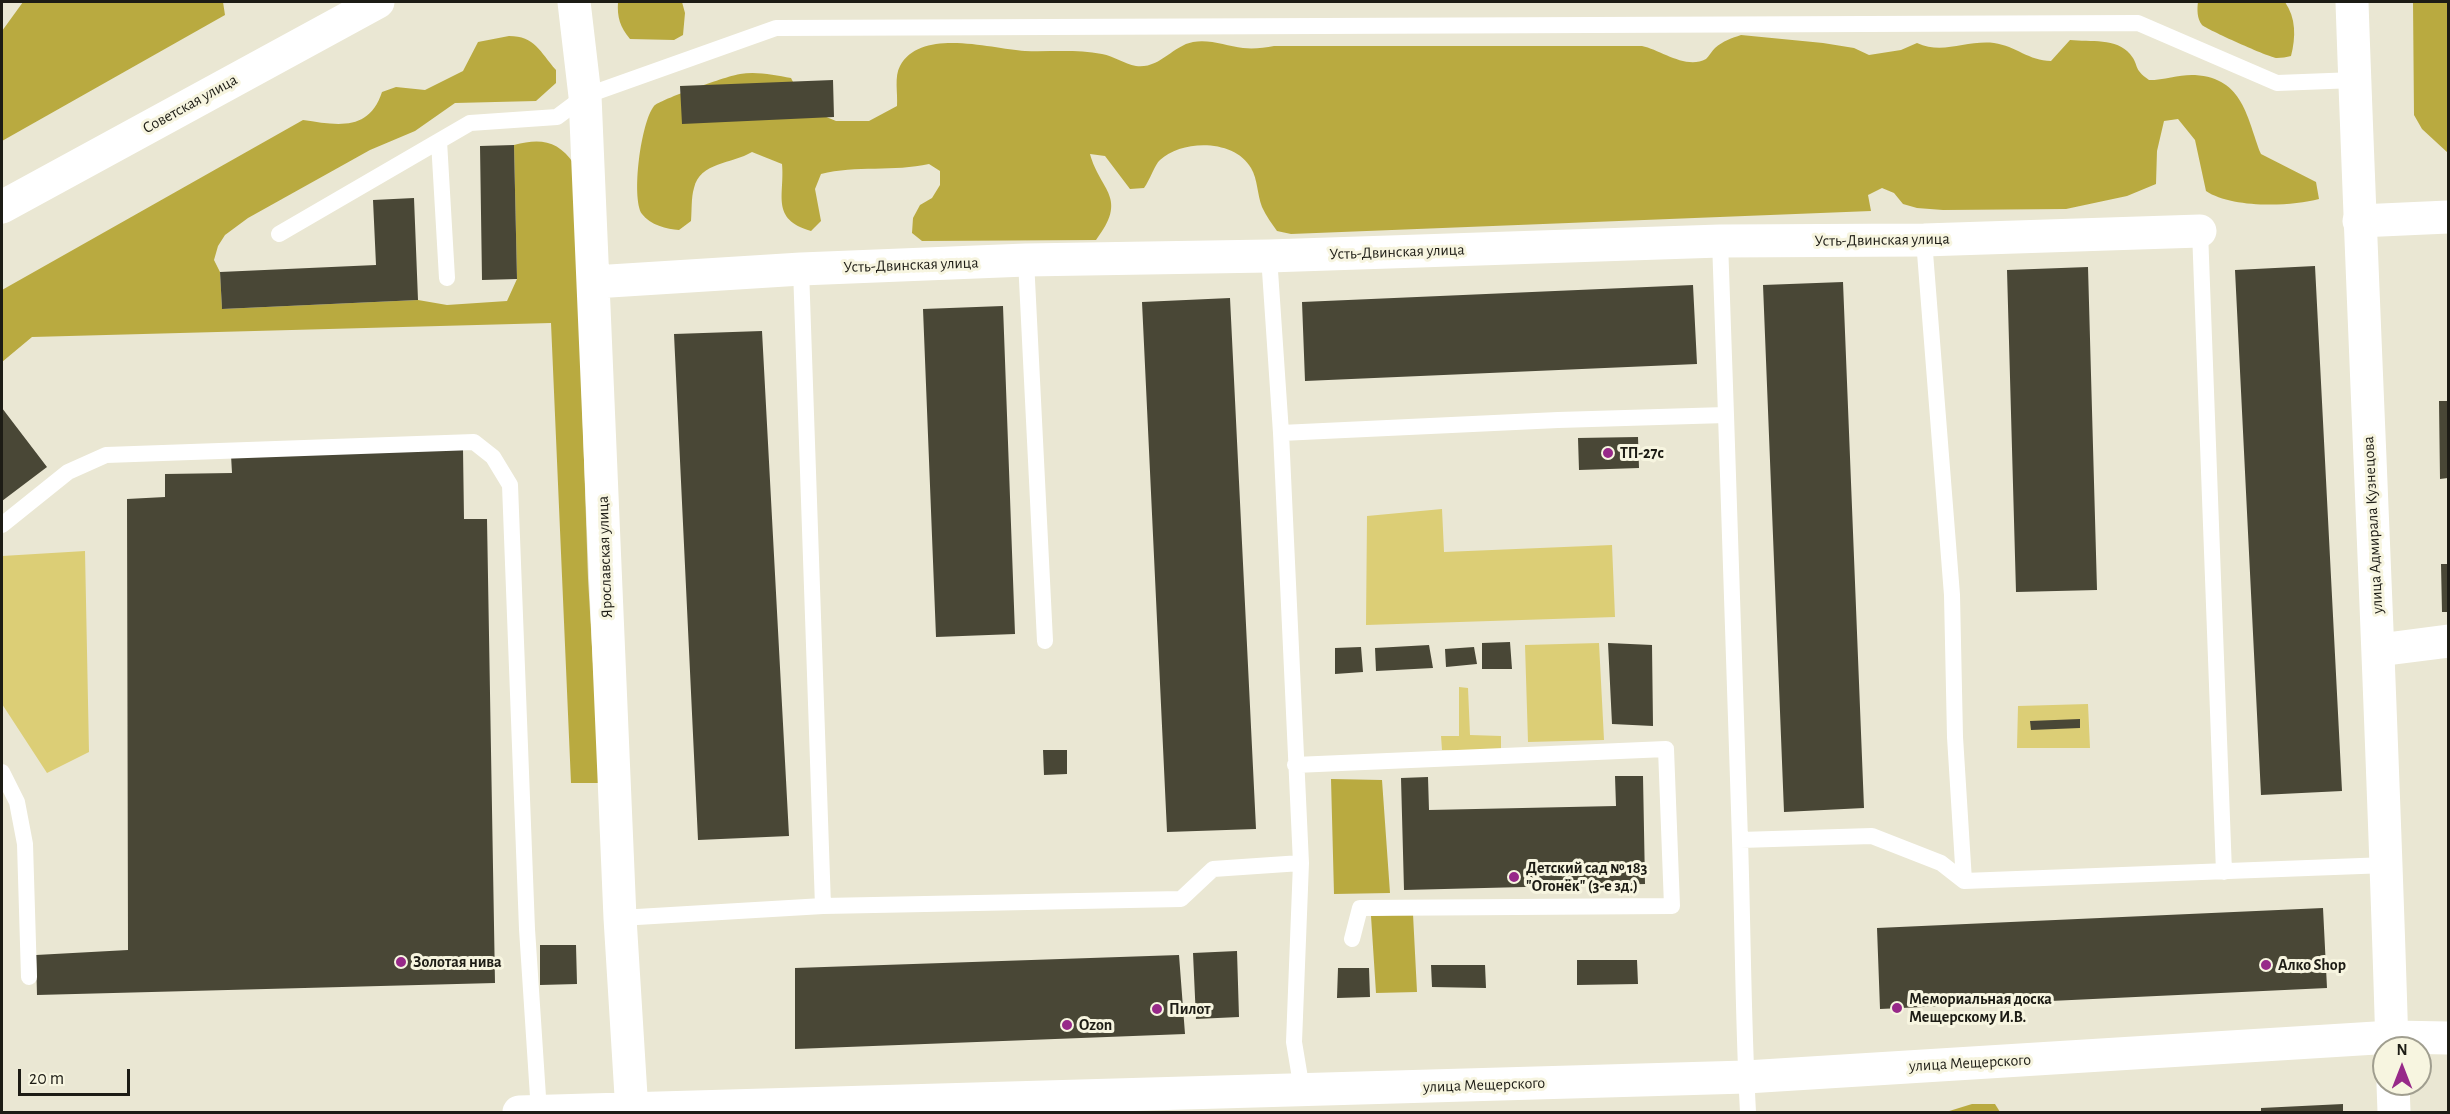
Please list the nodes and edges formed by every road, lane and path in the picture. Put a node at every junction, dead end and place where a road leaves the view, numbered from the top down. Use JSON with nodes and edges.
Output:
{"nodes":[{"id":1,"x":378,"y":2,"type":"edge"},
{"id":2,"x":574,"y":2,"type":"edge"},
{"id":3,"x":2352,"y":2,"type":"edge"},
{"id":4,"x":2355,"y":80,"type":"junction"},
{"id":5,"x":585,"y":96,"type":"junction"},
{"id":6,"x":439,"y":141,"type":"junction"},
{"id":7,"x":2,"y":207,"type":"edge"},
{"id":8,"x":2448,"y":217,"type":"edge"},
{"id":9,"x":2359,"y":221,"type":"junction"},
{"id":10,"x":2200,"y":231,"type":"joint"},
{"id":11,"x":279,"y":234,"type":"dead end"},
{"id":12,"x":1924,"y":240,"type":"junction"},
{"id":13,"x":1720,"y":241,"type":"junction"},
{"id":14,"x":1269,"y":256,"type":"junction"},
{"id":15,"x":1026,"y":260,"type":"junction"},
{"id":16,"x":801,"y":269,"type":"junction"},
{"id":17,"x":447,"y":278,"type":"dead end"},
{"id":18,"x":594,"y":282,"type":"junction"},
{"id":19,"x":1726,"y":415,"type":"junction"},
{"id":20,"x":1281,"y":433,"type":"junction"},
{"id":21,"x":2,"y":525,"type":"edge"},
{"id":22,"x":1045,"y":641,"type":"dead end"},
{"id":23,"x":2448,"y":641,"type":"edge"},
{"id":24,"x":2379,"y":650,"type":"junction"},
{"id":25,"x":1295,"y":765,"type":"junction"},
{"id":26,"x":2,"y":772,"type":"edge"},
{"id":27,"x":1740,"y":840,"type":"junction"},
{"id":28,"x":1301,"y":863,"type":"junction"},
{"id":29,"x":2386,"y":865,"type":"junction"},
{"id":30,"x":2224,"y":872,"type":"junction"},
{"id":31,"x":1964,"y":881,"type":"junction"},
{"id":32,"x":823,"y":906,"type":"junction"},
{"id":33,"x":620,"y":918,"type":"junction"},
{"id":34,"x":1352,"y":939,"type":"dead end"},
{"id":35,"x":29,"y":976,"type":"dead end"},
{"id":36,"x":2392,"y":1036,"type":"edge"},
{"id":37,"x":2448,"y":1038,"type":"edge"},
{"id":38,"x":2432,"y":1039,"type":"edge"},
{"id":39,"x":2372,"y":1044,"type":"edge"},
{"id":40,"x":1746,"y":1077,"type":"junction"},
{"id":41,"x":1302,"y":1090,"type":"junction"},
{"id":42,"x":2393,"y":1096,"type":"edge"},
{"id":43,"x":632,"y":1111,"type":"edge"},
{"id":44,"x":539,"y":1112,"type":"edge"},
{"id":45,"x":519,"y":1113,"type":"edge"},
{"id":46,"x":1748,"y":1113,"type":"edge"},
{"id":47,"x":2394,"y":1113,"type":"edge"}],
"edges":[{"from":1,"to":7,"type":"street","name":"Советская улица"},
{"from":2,"to":5,"type":"street","name":"Ярославская улица"},
{"from":3,"to":4,"type":"street","name":"улица Адмирала Кузнецова"},
{"from":4,"to":5,"type":"lane"},
{"from":4,"to":9,"type":"street","name":"улица Адмирала Кузнецова"},
{"from":5,"to":6,"type":"lane"},
{"from":5,"to":18,"type":"street","name":"Ярославская улица"},
{"from":6,"to":11,"type":"lane"},
{"from":6,"to":17,"type":"lane"},
{"from":8,"to":9,"type":"street"},
{"from":9,"to":24,"type":"street","name":"улица Адмирала Кузнецова"},
{"from":10,"to":12,"type":"street","name":"Усть-Двинская улица"},
{"from":10,"to":30,"type":"lane"},
{"from":12,"to":13,"type":"street","name":"Усть-Двинская улица"},
{"from":12,"to":31,"type":"lane"},
{"from":13,"to":14,"type":"street","name":"Усть-Двинская улица"},
{"from":13,"to":19,"type":"lane"},
{"from":14,"to":15,"type":"street","name":"Усть-Двинская улица"},
{"from":14,"to":20,"type":"lane"},
{"from":15,"to":16,"type":"street","name":"Усть-Двинская улица"},
{"from":15,"to":22,"type":"lane"},
{"from":16,"to":18,"type":"street","name":"Усть-Двинская улица"},
{"from":16,"to":32,"type":"lane"},
{"from":18,"to":33,"type":"street","name":"Ярославская улица"},
{"from":19,"to":20,"type":"lane"},
{"from":19,"to":27,"type":"lane"},
{"from":20,"to":25,"type":"lane"},
{"from":21,"to":44,"type":"lane"},
{"from":23,"to":24,"type":"street"},
{"from":24,"to":29,"type":"street","name":"улица Адмирала Кузнецова"},
{"from":25,"to":28,"type":"lane"},
{"from":25,"to":34,"type":"lane"},
{"from":26,"to":35,"type":"lane"},
{"from":27,"to":31,"type":"lane"},
{"from":27,"to":40,"type":"lane"},
{"from":28,"to":32,"type":"lane"},
{"from":28,"to":41,"type":"lane"},
{"from":29,"to":30,"type":"lane"},
{"from":29,"to":36,"type":"street","name":"улица Адмирала Кузнецова"},
{"from":30,"to":31,"type":"lane"},
{"from":32,"to":33,"type":"lane"},
{"from":33,"to":43,"type":"street","name":"Ярославская улица"},
{"from":37,"to":38,"type":"street","name":"улица Мещерского"},
{"from":39,"to":40,"type":"street","name":"улица Мещерского"},
{"from":40,"to":41,"type":"street","name":"улица Мещерского"},
{"from":40,"to":46,"type":"lane"},
{"from":41,"to":43,"type":"street","name":"улица Мещерского"},
{"from":42,"to":47,"type":"street"},
{"from":43,"to":44,"type":"street","name":"улица Мещерского"},
{"from":44,"to":45,"type":"street","name":"улица Мещерского"}]}
